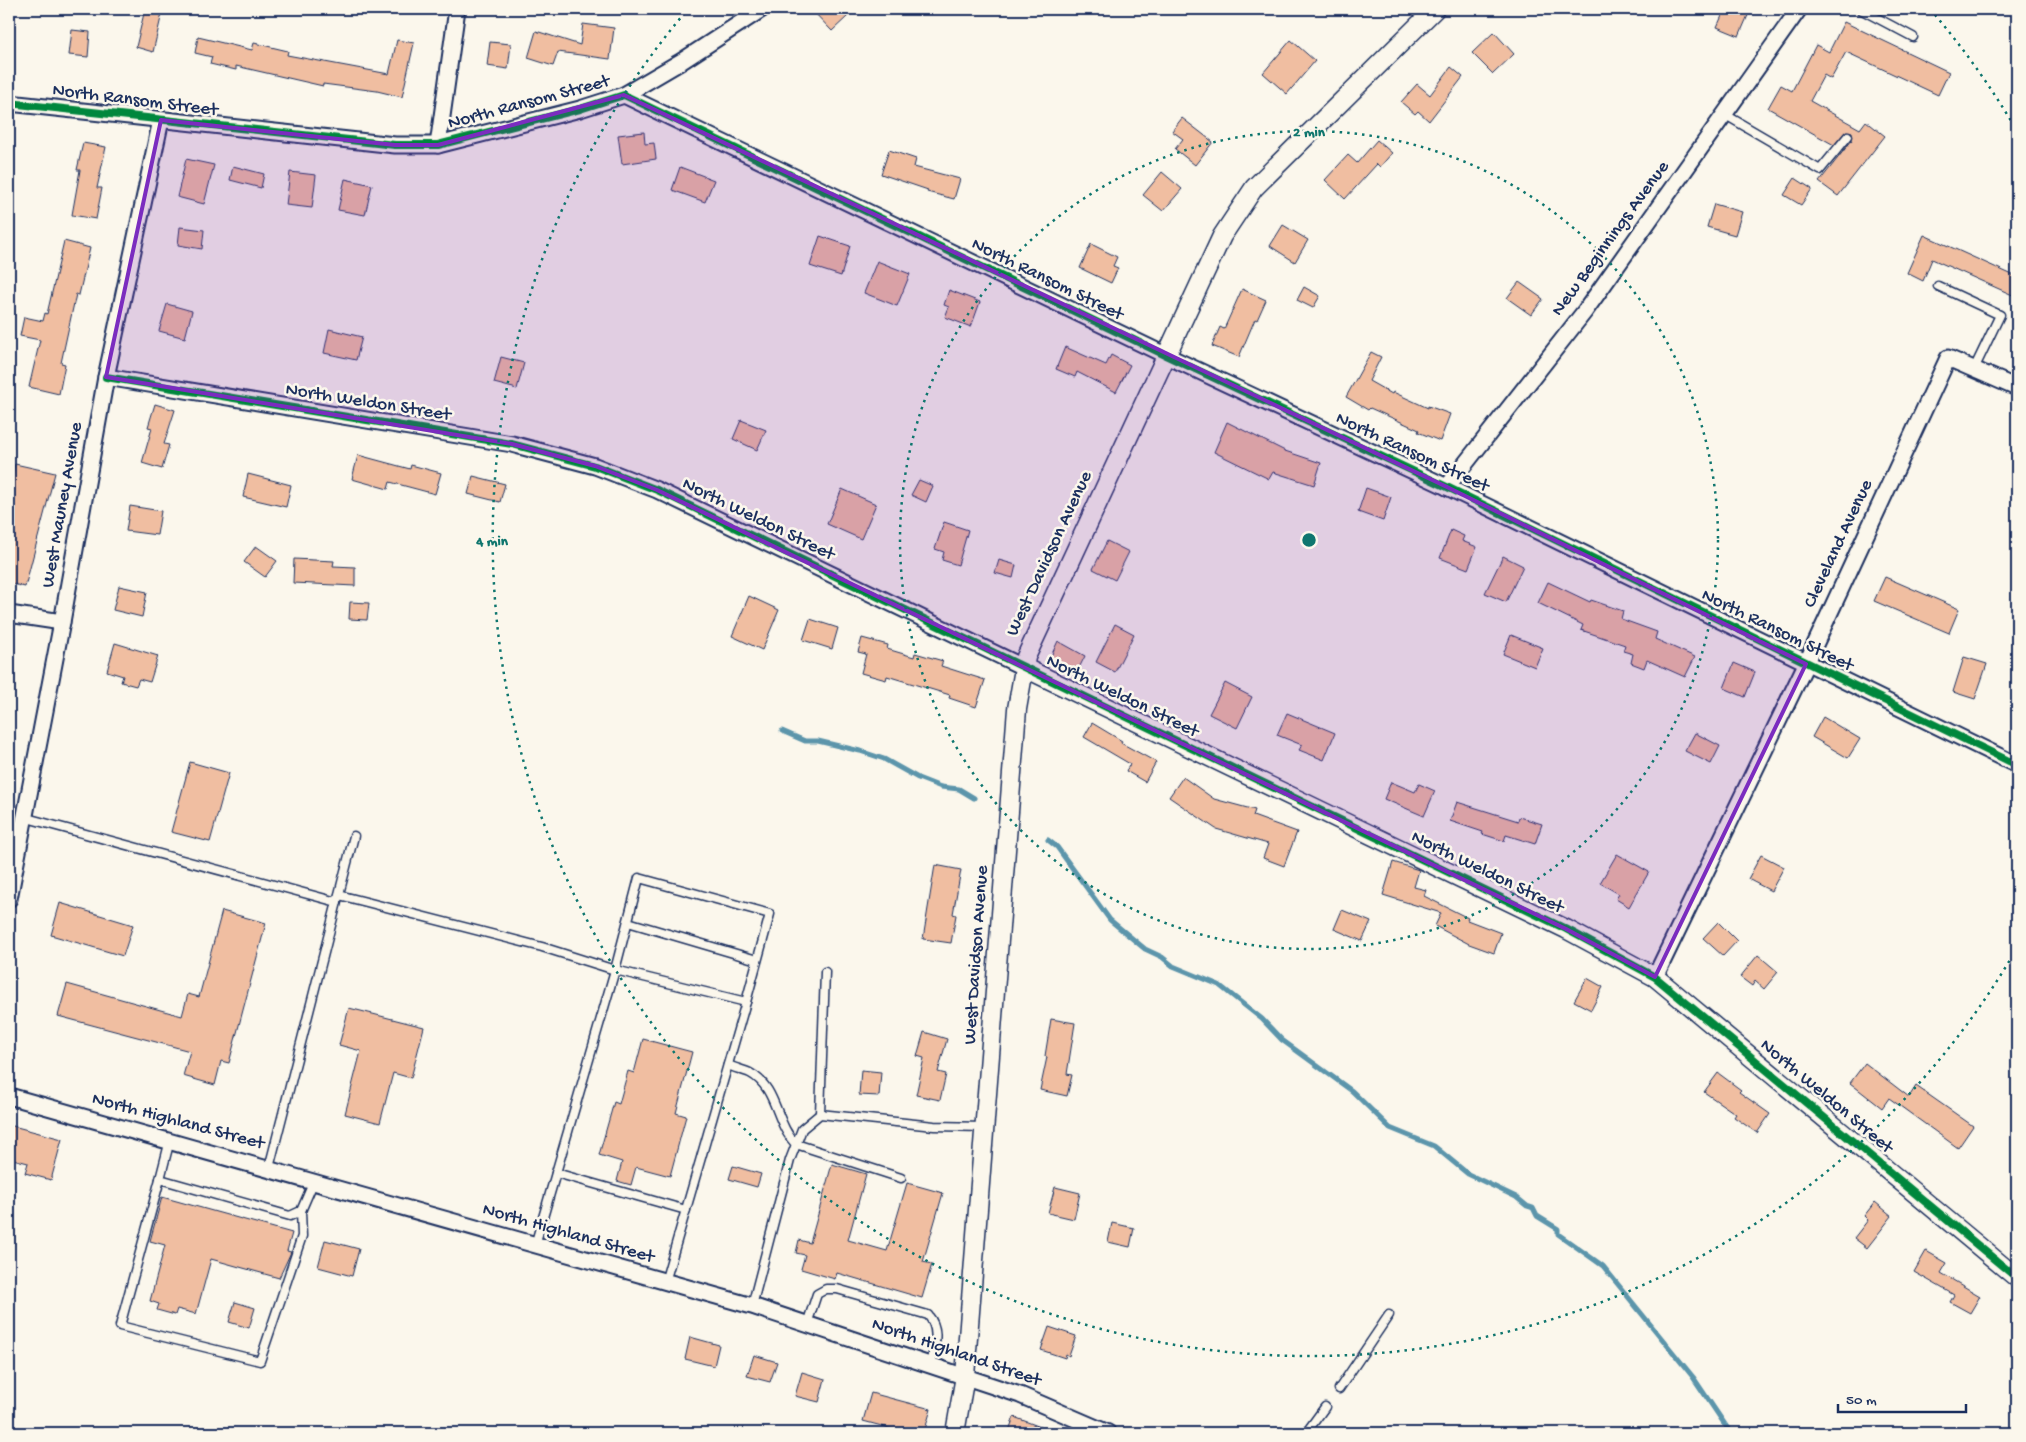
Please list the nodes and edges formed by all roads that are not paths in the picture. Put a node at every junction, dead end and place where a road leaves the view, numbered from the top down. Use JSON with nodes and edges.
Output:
{"nodes":[{"id":1,"x":457,"y":9,"type":"edge"},
{"id":2,"x":762,"y":9,"type":"edge"},
{"id":3,"x":1435,"y":9,"type":"edge"},
{"id":4,"x":1799,"y":9,"type":"edge"},
{"id":5,"x":1860,"y":9,"type":"edge"},
{"id":6,"x":1913,"y":37,"type":"dead end"},
{"id":7,"x":624,"y":94,"type":"junction"},
{"id":8,"x":9,"y":103,"type":"edge"},
{"id":9,"x":1724,"y":114,"type":"junction"},
{"id":10,"x":161,"y":120,"type":"junction"},
{"id":11,"x":1848,"y":136,"type":"dead end"},
{"id":12,"x":438,"y":145,"type":"junction"},
{"id":13,"x":1938,"y":286,"type":"dead end"},
{"id":14,"x":1165,"y":355,"type":"junction"},
{"id":15,"x":1974,"y":369,"type":"junction"},
{"id":16,"x":106,"y":377,"type":"junction"},
{"id":17,"x":2017,"y":388,"type":"edge"},
{"id":18,"x":1447,"y":487,"type":"junction"},
{"id":19,"x":9,"y":614,"type":"edge"},
{"id":20,"x":62,"y":622,"type":"junction"},
{"id":21,"x":1806,"y":664,"type":"junction"},
{"id":22,"x":1023,"y":667,"type":"junction"},
{"id":23,"x":2017,"y":765,"type":"edge"},
{"id":24,"x":24,"y":817,"type":"junction"},
{"id":25,"x":354,"y":836,"type":"dead end"},
{"id":26,"x":9,"y":899,"type":"edge"},
{"id":27,"x":338,"y":899,"type":"junction"},
{"id":28,"x":628,"y":922,"type":"junction"},
{"id":29,"x":758,"y":960,"type":"junction"},
{"id":30,"x":615,"y":970,"type":"junction"},
{"id":31,"x":825,"y":972,"type":"dead end"},
{"id":32,"x":1656,"y":977,"type":"junction"},
{"id":33,"x":746,"y":1002,"type":"junction"},
{"id":34,"x":728,"y":1065,"type":"junction"},
{"id":35,"x":9,"y":1096,"type":"edge"},
{"id":36,"x":820,"y":1114,"type":"junction"},
{"id":37,"x":985,"y":1127,"type":"junction"},
{"id":38,"x":170,"y":1140,"type":"junction"},
{"id":39,"x":796,"y":1144,"type":"junction"},
{"id":40,"x":269,"y":1168,"type":"junction"},
{"id":41,"x":556,"y":1173,"type":"junction"},
{"id":42,"x":901,"y":1178,"type":"dead end"},
{"id":43,"x":160,"y":1179,"type":"junction"},
{"id":44,"x":314,"y":1181,"type":"junction"},
{"id":45,"x":301,"y":1210,"type":"junction"},
{"id":46,"x":686,"y":1210,"type":"junction"},
{"id":47,"x":535,"y":1245,"type":"junction"},
{"id":48,"x":2017,"y":1278,"type":"edge"},
{"id":49,"x":664,"y":1282,"type":"junction"},
{"id":50,"x":752,"y":1306,"type":"junction"},
{"id":51,"x":1389,"y":1315,"type":"dead end"},
{"id":52,"x":807,"y":1324,"type":"junction"},
{"id":53,"x":931,"y":1364,"type":"junction"},
{"id":54,"x":965,"y":1376,"type":"junction"},
{"id":55,"x":1340,"y":1389,"type":"dead end"},
{"id":56,"x":1325,"y":1407,"type":"dead end"},
{"id":57,"x":955,"y":1433,"type":"edge"},
{"id":58,"x":1108,"y":1433,"type":"edge"},
{"id":59,"x":1306,"y":1433,"type":"edge"}],
"edges":[{"from":1,"to":12,"type":"street"},
{"from":2,"to":7,"type":"street"},
{"from":3,"to":14,"type":"street","name":"West Davidson Avenue"},
{"from":4,"to":9,"type":"street","name":"New Beginnings Avenue"},
{"from":5,"to":6,"type":"lane"},
{"from":7,"to":12,"type":"street","name":"North Ransom Street"},
{"from":7,"to":14,"type":"street","name":"North Ransom Street"},
{"from":8,"to":10,"type":"street","name":"North Ransom Street"},
{"from":9,"to":11,"type":"lane"},
{"from":9,"to":18,"type":"street","name":"New Beginnings Avenue"},
{"from":10,"to":12,"type":"street","name":"North Ransom Street"},
{"from":10,"to":16,"type":"street","name":"West Mauney Avenue"},
{"from":13,"to":15,"type":"lane"},
{"from":14,"to":18,"type":"street","name":"North Ransom Street"},
{"from":14,"to":22,"type":"street","name":"West Davidson Avenue"},
{"from":15,"to":17,"type":"street","name":"Cleveland Avenue"},
{"from":15,"to":21,"type":"street","name":"Cleveland Avenue"},
{"from":16,"to":20,"type":"street","name":"West Mauney Avenue"},
{"from":16,"to":22,"type":"street","name":"North Weldon Street"},
{"from":18,"to":21,"type":"street","name":"North Ransom Street"},
{"from":19,"to":20,"type":"street"},
{"from":20,"to":24,"type":"street","name":"West Mauney Avenue"},
{"from":21,"to":23,"type":"street","name":"North Ransom Street"},
{"from":21,"to":32,"type":"street","name":"Cleveland Avenue"},
{"from":22,"to":32,"type":"street","name":"North Weldon Street"},
{"from":22,"to":37,"type":"street","name":"West Davidson Avenue"},
{"from":24,"to":26,"type":"street","name":"West Mauney Avenue"},
{"from":24,"to":27,"type":"lane"},
{"from":25,"to":27,"type":"lane"},
{"from":27,"to":30,"type":"lane"},
{"from":27,"to":40,"type":"lane"},
{"from":28,"to":29,"type":"lane"},
{"from":28,"to":29,"type":"lane"},
{"from":28,"to":30,"type":"lane"},
{"from":29,"to":33,"type":"lane"},
{"from":30,"to":33,"type":"lane"},
{"from":30,"to":41,"type":"lane"},
{"from":31,"to":36,"type":"lane"},
{"from":32,"to":48,"type":"street","name":"North Weldon Street"},
{"from":33,"to":34,"type":"lane"},
{"from":34,"to":39,"type":"lane"},
{"from":34,"to":46,"type":"lane"},
{"from":35,"to":38,"type":"street","name":"North Highland Street"},
{"from":36,"to":37,"type":"lane"},
{"from":36,"to":39,"type":"lane"},
{"from":37,"to":54,"type":"street","name":"West Davidson Avenue"},
{"from":38,"to":40,"type":"street","name":"North Highland Street"},
{"from":38,"to":43,"type":"lane"},
{"from":39,"to":42,"type":"lane"},
{"from":39,"to":50,"type":"lane"},
{"from":40,"to":44,"type":"street","name":"North Highland Street"},
{"from":41,"to":46,"type":"lane"},
{"from":41,"to":47,"type":"lane"},
{"from":43,"to":45,"type":"lane"},
{"from":43,"to":45,"type":"lane"},
{"from":44,"to":45,"type":"lane"},
{"from":44,"to":47,"type":"street","name":"North Highland Street"},
{"from":46,"to":49,"type":"lane"},
{"from":47,"to":49,"type":"street","name":"North Highland Street"},
{"from":49,"to":50,"type":"street","name":"North Highland Street"},
{"from":50,"to":52,"type":"street","name":"North Highland Street"},
{"from":51,"to":55,"type":"lane"},
{"from":52,"to":53,"type":"street","name":"North Highland Street"},
{"from":52,"to":53,"type":"lane"},
{"from":53,"to":54,"type":"street","name":"North Highland Street"},
{"from":54,"to":57,"type":"street","name":"West Davidson Avenue"},
{"from":54,"to":58,"type":"street","name":"North Highland Street"},
{"from":56,"to":59,"type":"lane"}]}
